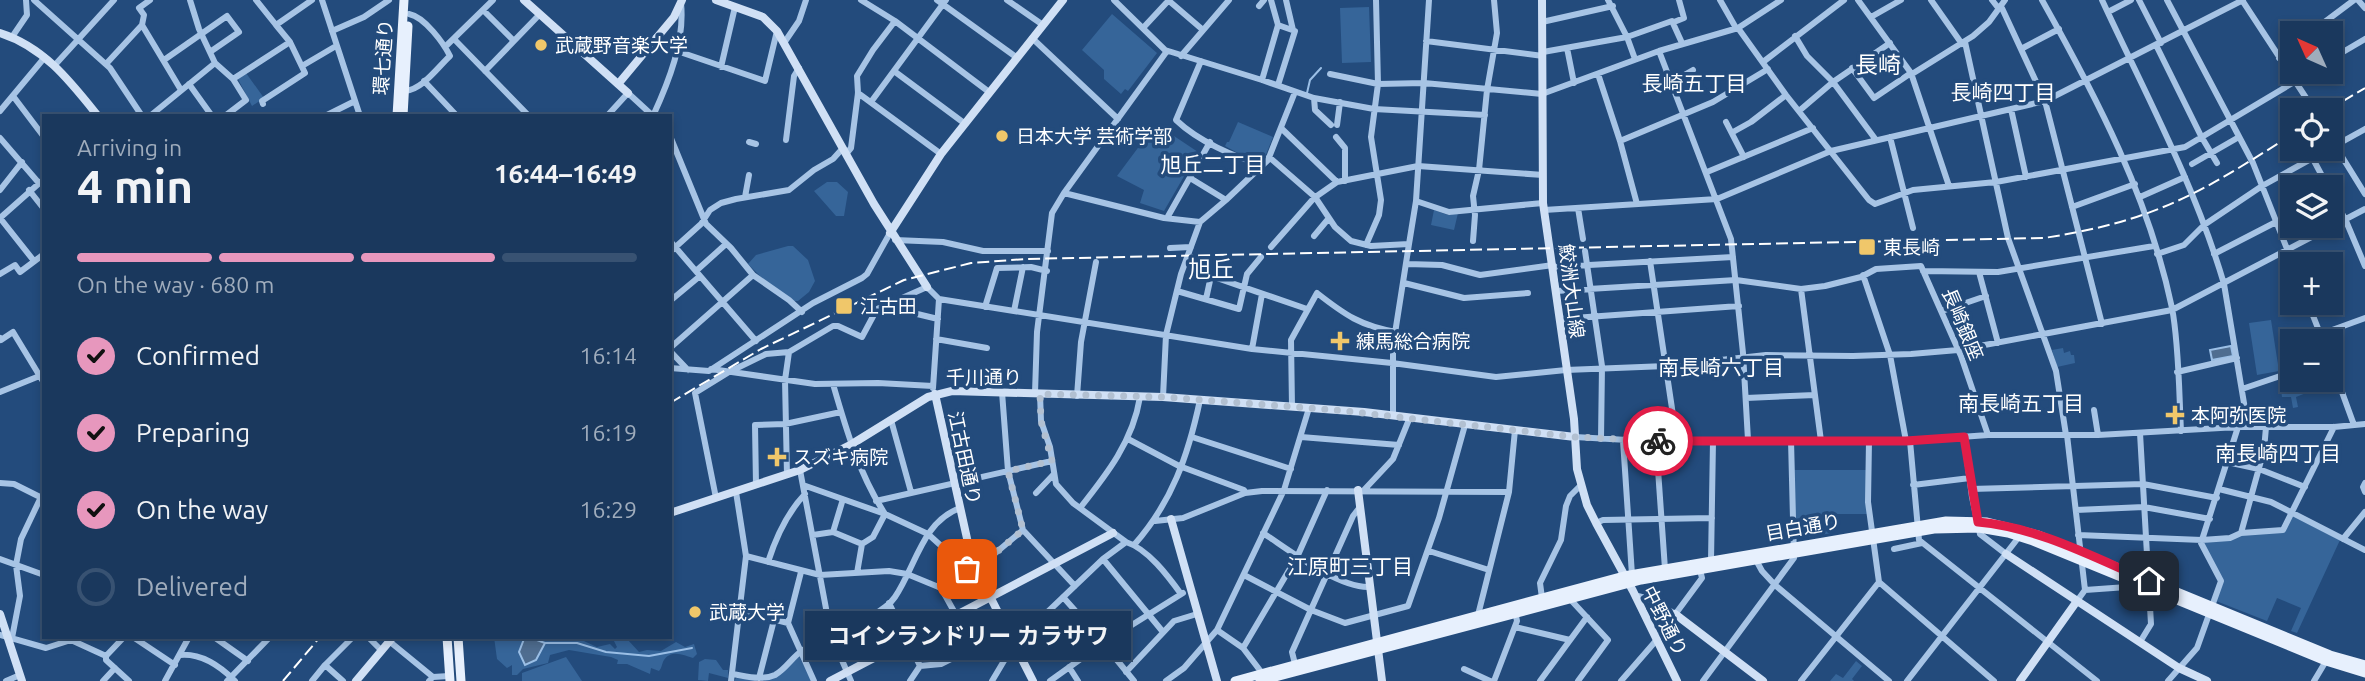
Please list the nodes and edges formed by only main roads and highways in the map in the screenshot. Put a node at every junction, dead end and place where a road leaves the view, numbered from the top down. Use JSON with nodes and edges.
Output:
{"nodes":[{"id":1,"x":404,"y":0,"type":"edge"},
{"id":2,"x":410,"y":0,"type":"edge"},
{"id":3,"x":397,"y":114,"type":"edge"},
{"id":4,"x":403,"y":114,"type":"edge"},
{"id":5,"x":1793,"y":553,"type":"junction"},
{"id":6,"x":2082,"y":557,"type":"junction"},
{"id":7,"x":1628,"y":578,"type":"junction"},
{"id":8,"x":2150,"y":585,"type":"junction"},
{"id":9,"x":1515,"y":609,"type":"junction"},
{"id":10,"x":2211,"y":610,"type":"junction"},
{"id":11,"x":447,"y":639,"type":"edge"},
{"id":12,"x":453,"y":639,"type":"edge"},
{"id":13,"x":458,"y":639,"type":"edge"},
{"id":14,"x":464,"y":639,"type":"edge"},
{"id":15,"x":1377,"y":646,"type":"junction"},
{"id":16,"x":2365,"y":665,"type":"edge"},
{"id":17,"x":2365,"y":673,"type":"edge"},
{"id":18,"x":451,"y":679,"type":"edge"},
{"id":19,"x":1264,"y":679,"type":"edge"},
{"id":20,"x":461,"y":681,"type":"edge"},
{"id":21,"x":466,"y":681,"type":"edge"},
{"id":22,"x":1235,"y":681,"type":"edge"}],
"edges":[{"from":1,"to":3,"type":"main road","name":"環七通り"},
{"from":2,"to":4,"type":"main road","name":"環七通り"},
{"from":5,"to":6,"type":"main road","name":"目白通り"},
{"from":5,"to":7,"type":"main road","name":"目白通り"},
{"from":5,"to":7,"type":"main road","name":"目白通り"},
{"from":6,"to":8,"type":"main road","name":"目白通り"},
{"from":6,"to":8,"type":"main road","name":"目白通り"},
{"from":7,"to":9,"type":"main road","name":"目白通り"},
{"from":7,"to":9,"type":"main road","name":"目白通り"},
{"from":8,"to":10,"type":"main road","name":"目白通り"},
{"from":9,"to":15,"type":"main road","name":"目白通り"},
{"from":9,"to":15,"type":"main road","name":"目白通り"},
{"from":10,"to":16,"type":"main road","name":"目白通り"},
{"from":10,"to":17,"type":"main road","name":"目白通り"},
{"from":11,"to":18,"type":"main road"},
{"from":12,"to":18,"type":"main road"},
{"from":13,"to":20,"type":"main road"},
{"from":14,"to":21,"type":"main road"},
{"from":15,"to":19,"type":"main road","name":"目白通り"},
{"from":15,"to":19,"type":"main road","name":"目白通り"},
{"from":19,"to":22,"type":"main road","name":"目白通り"}]}
